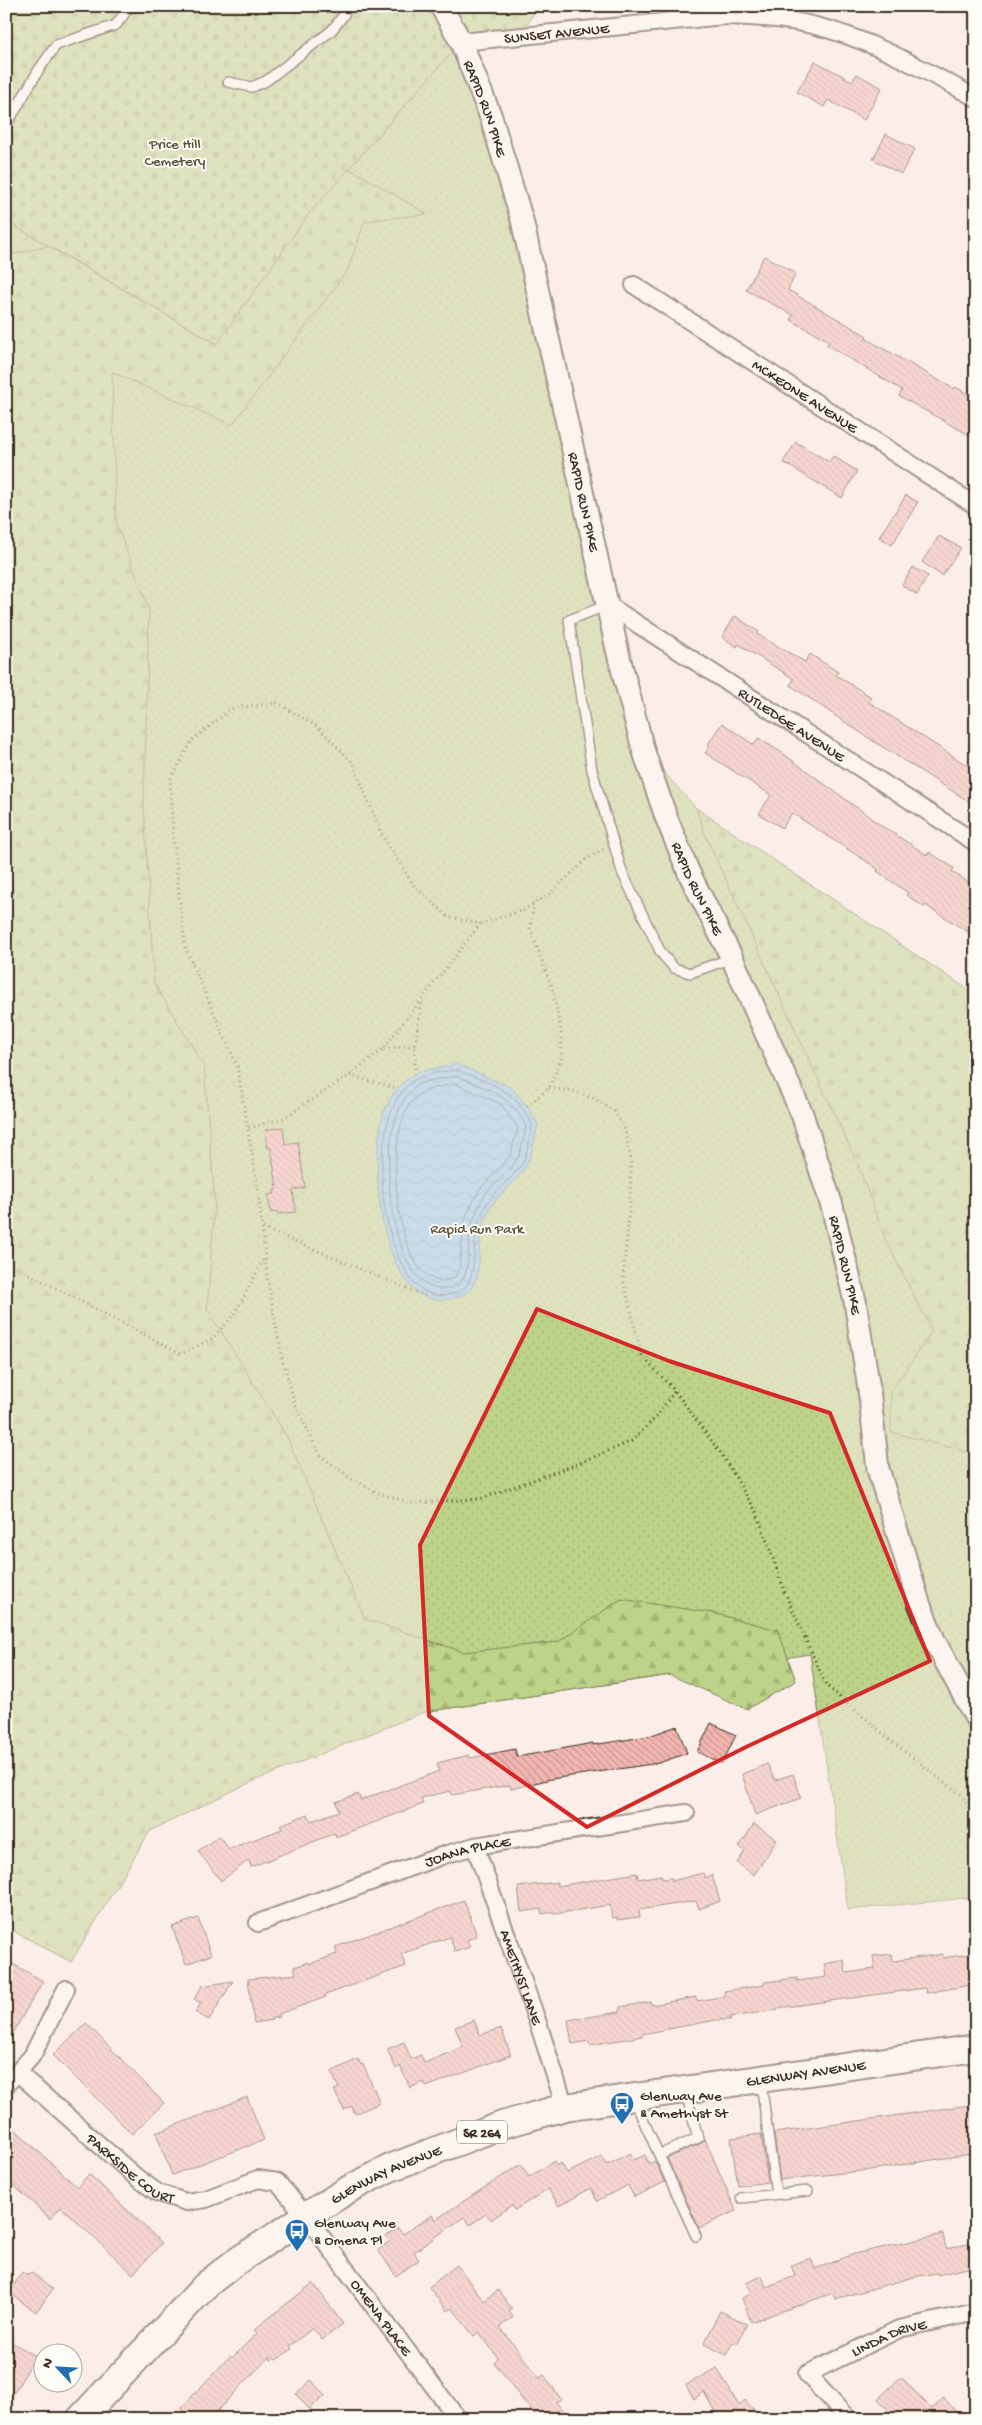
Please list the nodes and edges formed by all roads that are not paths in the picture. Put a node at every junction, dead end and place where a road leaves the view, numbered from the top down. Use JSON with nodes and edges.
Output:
{"nodes":[{"id":1,"x":130,"y":6,"type":"edge"},
{"id":2,"x":348,"y":6,"type":"edge"},
{"id":3,"x":441,"y":6,"type":"edge"},
{"id":4,"x":461,"y":42,"type":"junction"},
{"id":5,"x":228,"y":82,"type":"dead end"},
{"id":6,"x":976,"y":98,"type":"edge"},
{"id":7,"x":6,"y":126,"type":"edge"},
{"id":8,"x":634,"y":286,"type":"dead end"},
{"id":9,"x":976,"y":506,"type":"edge"},
{"id":10,"x":608,"y":604,"type":"junction"},
{"id":11,"x":976,"y":843,"type":"edge"},
{"id":12,"x":732,"y":958,"type":"junction"},
{"id":13,"x":976,"y":1718,"type":"edge"},
{"id":14,"x":686,"y":1813,"type":"dead end"},
{"id":15,"x":475,"y":1846,"type":"junction"},
{"id":16,"x":258,"y":1923,"type":"dead end"},
{"id":17,"x":66,"y":1989,"type":"dead end"},
{"id":18,"x":976,"y":2048,"type":"edge"},
{"id":19,"x":18,"y":2073,"type":"junction"},
{"id":20,"x":761,"y":2079,"type":"junction"},
{"id":21,"x":6,"y":2085,"type":"edge"},
{"id":22,"x":685,"y":2090,"type":"junction"},
{"id":23,"x":632,"y":2098,"type":"junction"},
{"id":24,"x":565,"y":2107,"type":"junction"},
{"id":25,"x":660,"y":2155,"type":"junction"},
{"id":26,"x":808,"y":2191,"type":"dead end"},
{"id":27,"x":776,"y":2194,"type":"junction"},
{"id":28,"x":741,"y":2198,"type":"dead end"},
{"id":29,"x":306,"y":2216,"type":"junction"},
{"id":30,"x":696,"y":2236,"type":"dead end"},
{"id":31,"x":976,"y":2312,"type":"edge"},
{"id":32,"x":80,"y":2419,"type":"edge"},
{"id":33,"x":458,"y":2419,"type":"edge"},
{"id":34,"x":848,"y":2419,"type":"edge"}],
"edges":[{"from":1,"to":7,"type":"lane"},
{"from":2,"to":5,"type":"lane"},
{"from":3,"to":4,"type":"street"},
{"from":4,"to":6,"type":"street","name":"SUNSET AVENUE"},
{"from":4,"to":10,"type":"street","name":"RAPID RUN PIKE"},
{"from":8,"to":9,"type":"street","name":"MCKEONE AVENUE"},
{"from":10,"to":11,"type":"street","name":"RUTLEDGE AVENUE"},
{"from":10,"to":12,"type":"street","name":"RAPID RUN PIKE"},
{"from":10,"to":12,"type":"lane"},
{"from":12,"to":13,"type":"street","name":"RAPID RUN PIKE"},
{"from":14,"to":15,"type":"street","name":"JOANA PLACE"},
{"from":15,"to":16,"type":"street","name":"JOANA PLACE"},
{"from":15,"to":24,"type":"street","name":"AMETHYST LANE"},
{"from":17,"to":19,"type":"street"},
{"from":18,"to":20,"type":"main road","name":"GLENWAY AVENUE","number":"SR 264"},
{"from":19,"to":21,"type":"street"},
{"from":19,"to":29,"type":"street","name":"PARKSIDE COURT"},
{"from":20,"to":22,"type":"main road","name":"GLENWAY AVENUE","number":"SR 264"},
{"from":20,"to":27,"type":"lane"},
{"from":22,"to":23,"type":"main road","name":"GLENWAY AVENUE","number":"SR 264"},
{"from":22,"to":25,"type":"lane"},
{"from":23,"to":24,"type":"main road","name":"GLENWAY AVENUE","number":"SR 264"},
{"from":23,"to":25,"type":"lane"},
{"from":24,"to":29,"type":"main road","name":"GLENWAY AVENUE","number":"SR 264"},
{"from":25,"to":30,"type":"lane"},
{"from":26,"to":27,"type":"lane"},
{"from":27,"to":28,"type":"lane"},
{"from":29,"to":32,"type":"main road","name":"GLENWAY AVENUE","number":"SR 264"},
{"from":29,"to":33,"type":"street","name":"OMENA PLACE"},
{"from":31,"to":34,"type":"street","name":"LINDA DRIVE"}]}
